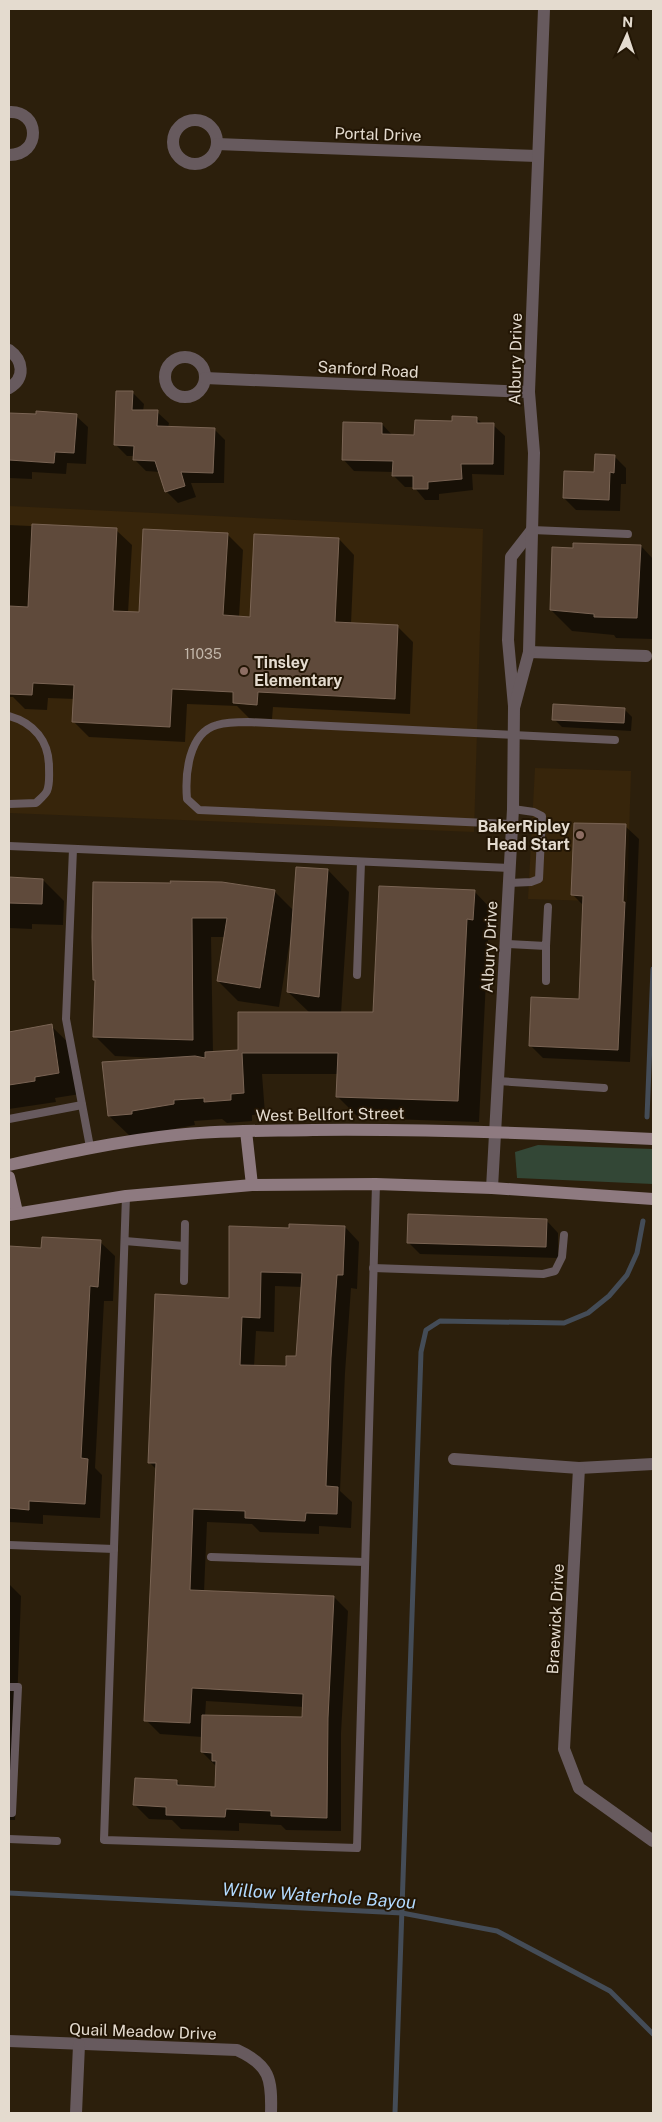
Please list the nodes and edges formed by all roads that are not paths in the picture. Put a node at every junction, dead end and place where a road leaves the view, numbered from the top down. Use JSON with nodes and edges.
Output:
{"nodes":[{"id":1,"x":544,"y":9,"type":"edge"},
{"id":2,"x":9,"y":112,"type":"edge"},
{"id":3,"x":217,"y":144,"type":"dead end"},
{"id":4,"x":9,"y":155,"type":"edge"},
{"id":5,"x":538,"y":156,"type":"junction"},
{"id":6,"x":9,"y":350,"type":"edge"},
{"id":7,"x":205,"y":378,"type":"dead end"},
{"id":8,"x":9,"y":388,"type":"edge"},
{"id":9,"x":529,"y":392,"type":"junction"},
{"id":10,"x":532,"y":530,"type":"junction"},
{"id":11,"x":628,"y":534,"type":"dead end"},
{"id":12,"x":530,"y":652,"type":"junction"},
{"id":13,"x":646,"y":656,"type":"dead end"},
{"id":14,"x":514,"y":708,"type":"junction"},
{"id":15,"x":9,"y":716,"type":"edge"},
{"id":16,"x":513,"y":734,"type":"junction"},
{"id":17,"x":615,"y":740,"type":"dead end"},
{"id":18,"x":9,"y":804,"type":"edge"},
{"id":19,"x":513,"y":809,"type":"junction"},
{"id":20,"x":512,"y":824,"type":"junction"},
{"id":21,"x":9,"y":846,"type":"edge"},
{"id":22,"x":73,"y":849,"type":"junction"},
{"id":23,"x":361,"y":862,"type":"junction"},
{"id":24,"x":510,"y":868,"type":"junction"},
{"id":25,"x":509,"y":883,"type":"junction"},
{"id":26,"x":548,"y":908,"type":"dead end"},
{"id":27,"x":506,"y":944,"type":"junction"},
{"id":28,"x":546,"y":946,"type":"junction"},
{"id":29,"x":357,"y":975,"type":"dead end"},
{"id":30,"x":546,"y":981,"type":"dead end"},
{"id":31,"x":498,"y":1081,"type":"junction"},
{"id":32,"x":604,"y":1088,"type":"dead end"},
{"id":33,"x":82,"y":1104,"type":"junction"},
{"id":34,"x":9,"y":1118,"type":"edge"},
{"id":35,"x":246,"y":1131,"type":"junction"},
{"id":36,"x":495,"y":1131,"type":"junction"},
{"id":37,"x":653,"y":1139,"type":"edge"},
{"id":38,"x":90,"y":1147,"type":"junction"},
{"id":39,"x":9,"y":1165,"type":"edge"},
{"id":40,"x":9,"y":1176,"type":"edge"},
{"id":41,"x":376,"y":1184,"type":"junction"},
{"id":42,"x":252,"y":1185,"type":"junction"},
{"id":43,"x":492,"y":1188,"type":"junction"},
{"id":44,"x":126,"y":1196,"type":"junction"},
{"id":45,"x":653,"y":1199,"type":"edge"},
{"id":46,"x":13,"y":1214,"type":"edge"},
{"id":47,"x":185,"y":1224,"type":"dead end"},
{"id":48,"x":564,"y":1235,"type":"dead end"},
{"id":49,"x":125,"y":1241,"type":"junction"},
{"id":50,"x":184,"y":1246,"type":"junction"},
{"id":51,"x":373,"y":1268,"type":"junction"},
{"id":52,"x":184,"y":1281,"type":"dead end"},
{"id":53,"x":454,"y":1459,"type":"dead end"},
{"id":54,"x":653,"y":1464,"type":"edge"},
{"id":55,"x":579,"y":1468,"type":"junction"},
{"id":56,"x":9,"y":1545,"type":"edge"},
{"id":57,"x":114,"y":1549,"type":"junction"},
{"id":58,"x":211,"y":1557,"type":"dead end"},
{"id":59,"x":365,"y":1562,"type":"junction"},
{"id":60,"x":9,"y":1687,"type":"edge"},
{"id":61,"x":9,"y":1813,"type":"edge"},
{"id":62,"x":9,"y":1839,"type":"edge"},
{"id":63,"x":58,"y":1841,"type":"dead end"},
{"id":64,"x":653,"y":1841,"type":"edge"},
{"id":65,"x":9,"y":2042,"type":"edge"},
{"id":66,"x":79,"y":2044,"type":"junction"},
{"id":67,"x":76,"y":2113,"type":"edge"},
{"id":68,"x":271,"y":2113,"type":"edge"}],
"edges":[{"from":1,"to":5,"type":"street","name":"Albury Drive"},
{"from":2,"to":4,"type":"street"},
{"from":3,"to":5,"type":"street","name":"Portal Drive"},
{"from":5,"to":9,"type":"street","name":"Albury Drive"},
{"from":6,"to":8,"type":"street"},
{"from":7,"to":9,"type":"street","name":"Sanford Road"},
{"from":9,"to":10,"type":"street","name":"Albury Drive"},
{"from":10,"to":11,"type":"lane"},
{"from":10,"to":12,"type":"street","name":"Albury Drive"},
{"from":10,"to":14,"type":"street","name":"Albury Drive"},
{"from":12,"to":13,"type":"street"},
{"from":12,"to":14,"type":"street","name":"Albury Drive"},
{"from":14,"to":16,"type":"street","name":"Albury Drive"},
{"from":15,"to":18,"type":"lane"},
{"from":16,"to":17,"type":"lane"},
{"from":16,"to":19,"type":"street","name":"Albury Drive"},
{"from":16,"to":20,"type":"lane"},
{"from":19,"to":20,"type":"street","name":"Albury Drive"},
{"from":19,"to":25,"type":"lane"},
{"from":20,"to":24,"type":"street","name":"Albury Drive"},
{"from":21,"to":22,"type":"lane"},
{"from":22,"to":23,"type":"lane"},
{"from":22,"to":33,"type":"lane"},
{"from":23,"to":24,"type":"lane"},
{"from":23,"to":29,"type":"lane"},
{"from":24,"to":25,"type":"street","name":"Albury Drive"},
{"from":25,"to":27,"type":"street","name":"Albury Drive"},
{"from":26,"to":28,"type":"lane"},
{"from":27,"to":28,"type":"lane"},
{"from":27,"to":31,"type":"street","name":"Albury Drive"},
{"from":28,"to":30,"type":"lane"},
{"from":31,"to":32,"type":"lane"},
{"from":31,"to":36,"type":"street","name":"Albury Drive"},
{"from":33,"to":34,"type":"lane"},
{"from":33,"to":38,"type":"lane"},
{"from":35,"to":36,"type":"main road","name":"West Bellfort Street"},
{"from":35,"to":38,"type":"main road","name":"West Bellfort Street"},
{"from":35,"to":42,"type":"main road"},
{"from":36,"to":37,"type":"main road","name":"West Bellfort Street"},
{"from":36,"to":43,"type":"street","name":"Albury Drive"},
{"from":38,"to":39,"type":"main road","name":"West Bellfort Street"},
{"from":40,"to":46,"type":"main road"},
{"from":41,"to":42,"type":"main road"},
{"from":41,"to":43,"type":"main road"},
{"from":41,"to":51,"type":"lane"},
{"from":42,"to":44,"type":"main road"},
{"from":43,"to":45,"type":"main road"},
{"from":44,"to":46,"type":"main road"},
{"from":44,"to":49,"type":"lane"},
{"from":47,"to":50,"type":"lane"},
{"from":48,"to":51,"type":"lane"},
{"from":49,"to":50,"type":"lane"},
{"from":49,"to":57,"type":"lane"},
{"from":50,"to":52,"type":"lane"},
{"from":51,"to":59,"type":"lane"},
{"from":53,"to":55,"type":"street"},
{"from":54,"to":55,"type":"street"},
{"from":55,"to":64,"type":"street","name":"Braewick Drive"},
{"from":56,"to":57,"type":"lane"},
{"from":57,"to":59,"type":"lane"},
{"from":58,"to":59,"type":"lane"},
{"from":60,"to":61,"type":"lane"},
{"from":62,"to":63,"type":"lane"},
{"from":65,"to":66,"type":"street","name":"Quail Meadow Drive"},
{"from":66,"to":67,"type":"street"},
{"from":66,"to":68,"type":"street","name":"Quail Meadow Drive"}]}
